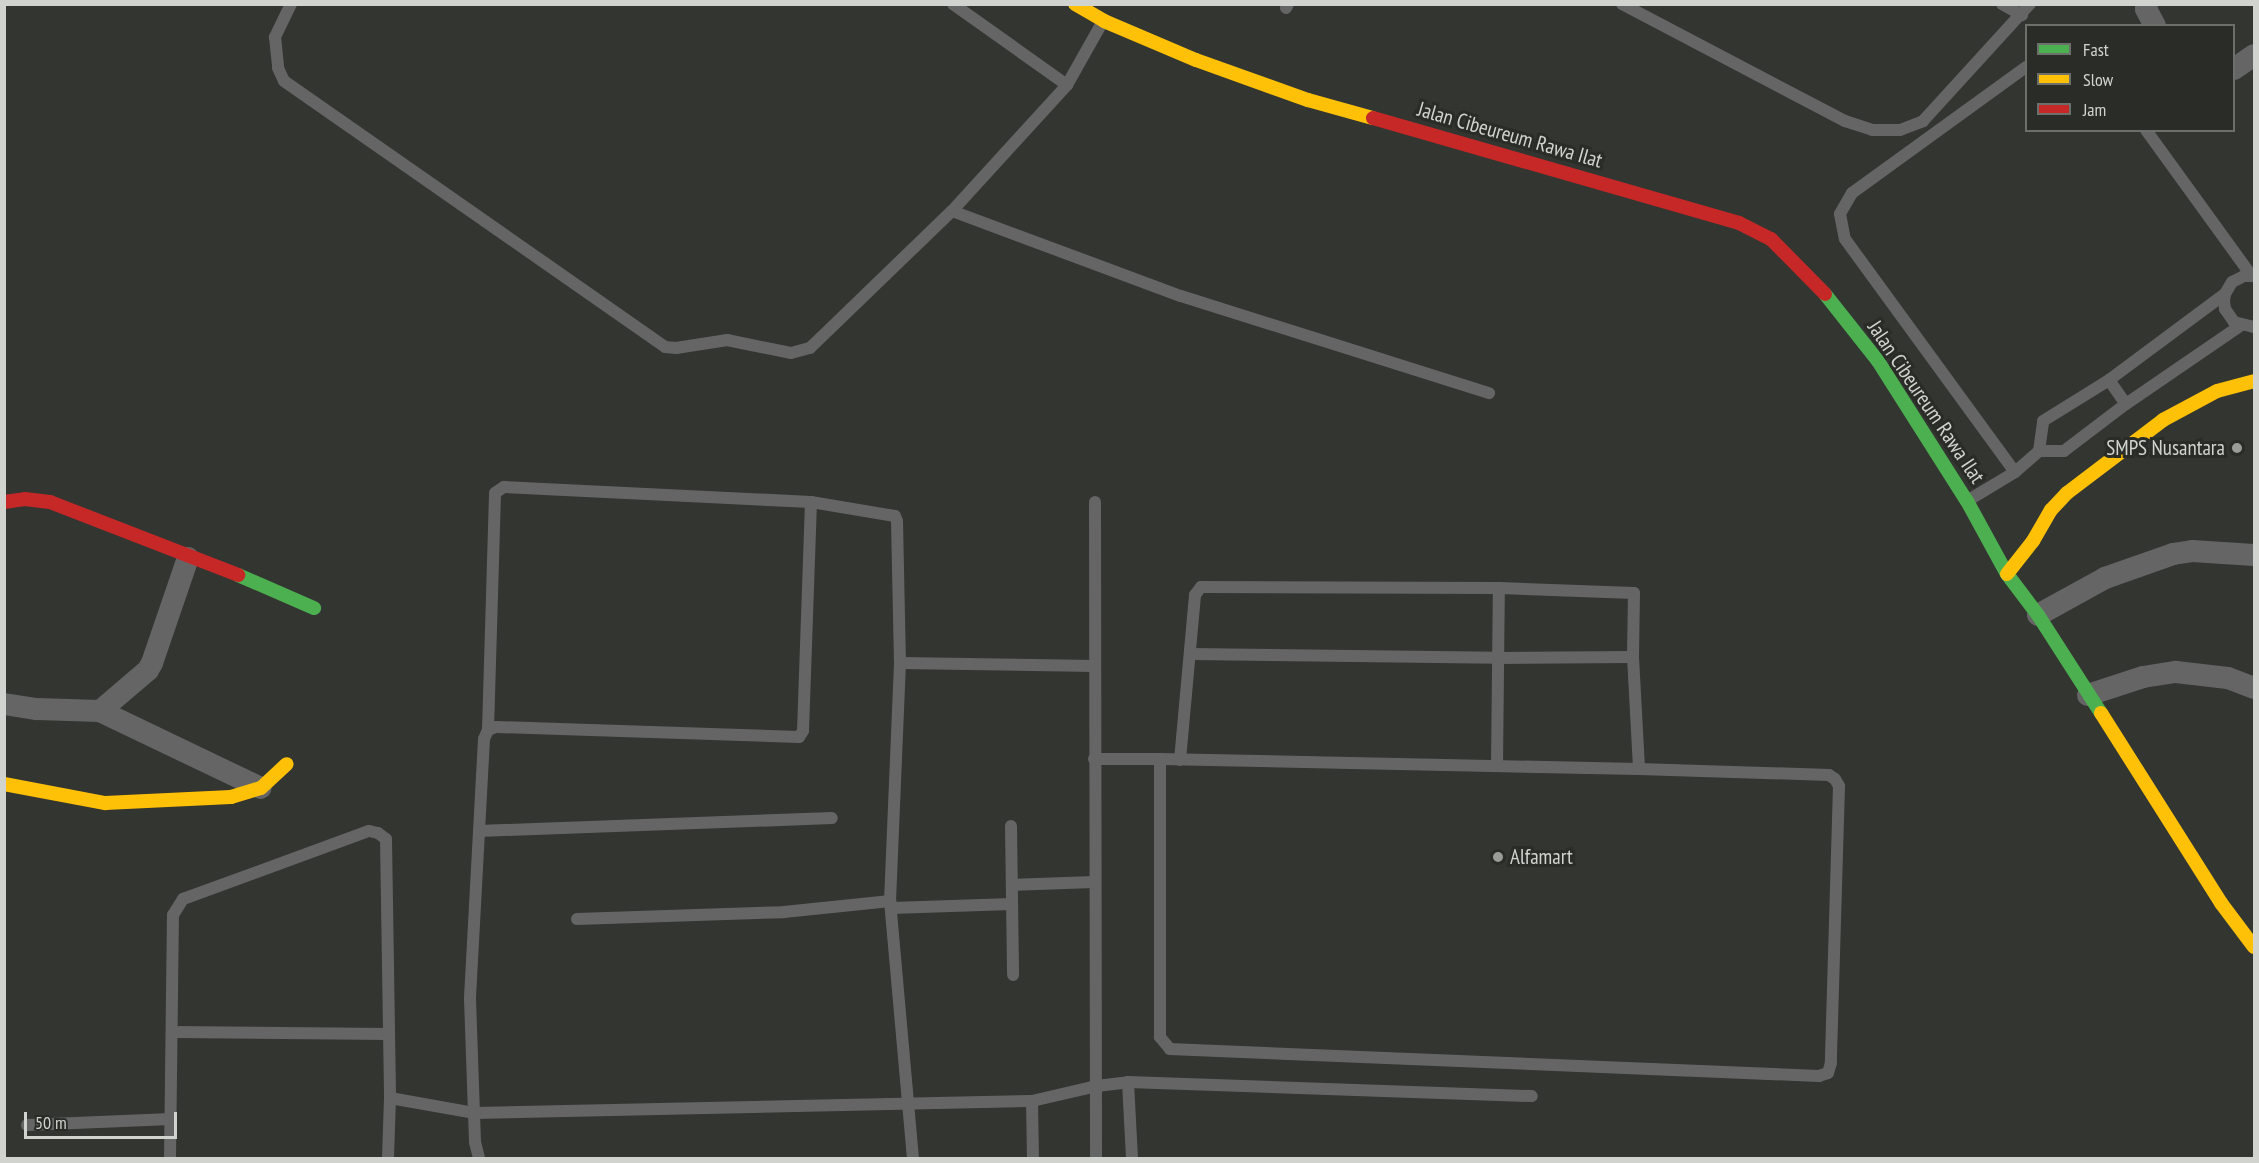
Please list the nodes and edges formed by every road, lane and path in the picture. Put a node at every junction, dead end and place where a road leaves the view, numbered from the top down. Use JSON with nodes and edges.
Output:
{"nodes":[{"id":1,"x":291,"y":4,"type":"edge"},
{"id":2,"x":953,"y":4,"type":"edge"},
{"id":3,"x":1075,"y":4,"type":"edge"},
{"id":4,"x":1622,"y":4,"type":"edge"},
{"id":5,"x":2002,"y":4,"type":"edge"},
{"id":6,"x":2147,"y":4,"type":"edge"},
{"id":7,"x":2026,"y":10,"type":"edge"},
{"id":8,"x":1104,"y":21,"type":"junction"},
{"id":9,"x":2154,"y":24,"type":"edge"},
{"id":10,"x":2254,"y":55,"type":"edge"},
{"id":11,"x":2025,"y":68,"type":"edge"},
{"id":12,"x":2235,"y":68,"type":"edge"},
{"id":13,"x":1067,"y":85,"type":"junction"},
{"id":14,"x":2147,"y":132,"type":"edge"},
{"id":15,"x":952,"y":211,"type":"junction"},
{"id":16,"x":2253,"y":275,"type":"edge"},
{"id":17,"x":2225,"y":294,"type":"junction"},
{"id":18,"x":2240,"y":326,"type":"junction"},
{"id":19,"x":2254,"y":327,"type":"edge"},
{"id":20,"x":2109,"y":380,"type":"junction"},
{"id":21,"x":2254,"y":381,"type":"edge"},
{"id":22,"x":1489,"y":393,"type":"dead end"},
{"id":23,"x":2126,"y":404,"type":"junction"},
{"id":24,"x":2039,"y":451,"type":"junction"},
{"id":25,"x":2015,"y":472,"type":"junction"},
{"id":26,"x":1967,"y":501,"type":"junction"},
{"id":27,"x":811,"y":502,"type":"junction"},
{"id":28,"x":1095,"y":502,"type":"dead end"},
{"id":29,"x":5,"y":504,"type":"edge"},
{"id":30,"x":2254,"y":555,"type":"edge"},
{"id":31,"x":188,"y":558,"type":"junction"},
{"id":32,"x":2007,"y":574,"type":"junction"},
{"id":33,"x":1499,"y":588,"type":"junction"},
{"id":34,"x":314,"y":608,"type":"dead end"},
{"id":35,"x":2038,"y":615,"type":"junction"},
{"id":36,"x":1190,"y":654,"type":"junction"},
{"id":37,"x":1634,"y":657,"type":"junction"},
{"id":38,"x":1498,"y":658,"type":"junction"},
{"id":39,"x":900,"y":663,"type":"junction"},
{"id":40,"x":1095,"y":666,"type":"junction"},
{"id":41,"x":2254,"y":688,"type":"edge"},
{"id":42,"x":2088,"y":695,"type":"junction"},
{"id":43,"x":4,"y":704,"type":"edge"},
{"id":44,"x":100,"y":711,"type":"junction"},
{"id":45,"x":488,"y":730,"type":"junction"},
{"id":46,"x":1094,"y":759,"type":"junction"},
{"id":47,"x":1160,"y":759,"type":"junction"},
{"id":48,"x":1180,"y":760,"type":"junction"},
{"id":49,"x":287,"y":764,"type":"dead end"},
{"id":50,"x":1497,"y":766,"type":"junction"},
{"id":51,"x":1639,"y":769,"type":"junction"},
{"id":52,"x":4,"y":784,"type":"edge"},
{"id":53,"x":261,"y":788,"type":"junction"},
{"id":54,"x":832,"y":818,"type":"dead end"},
{"id":55,"x":1011,"y":826,"type":"dead end"},
{"id":56,"x":479,"y":831,"type":"junction"},
{"id":57,"x":1094,"y":882,"type":"junction"},
{"id":58,"x":1012,"y":885,"type":"junction"},
{"id":59,"x":1012,"y":904,"type":"junction"},
{"id":60,"x":891,"y":905,"type":"junction"},
{"id":61,"x":577,"y":919,"type":"dead end"},
{"id":62,"x":2254,"y":946,"type":"edge"},
{"id":63,"x":1013,"y":975,"type":"dead end"},
{"id":64,"x":172,"y":1032,"type":"junction"},
{"id":65,"x":389,"y":1034,"type":"junction"},
{"id":66,"x":1128,"y":1082,"type":"junction"},
{"id":67,"x":1097,"y":1086,"type":"junction"},
{"id":68,"x":1532,"y":1096,"type":"dead end"},
{"id":69,"x":390,"y":1098,"type":"junction"},
{"id":70,"x":1032,"y":1101,"type":"junction"},
{"id":71,"x":909,"y":1106,"type":"junction"},
{"id":72,"x":474,"y":1113,"type":"junction"},
{"id":73,"x":171,"y":1119,"type":"junction"},
{"id":74,"x":27,"y":1125,"type":"dead end"},
{"id":75,"x":170,"y":1158,"type":"edge"},
{"id":76,"x":388,"y":1158,"type":"edge"},
{"id":77,"x":479,"y":1158,"type":"edge"},
{"id":78,"x":913,"y":1158,"type":"edge"},
{"id":79,"x":1032,"y":1158,"type":"edge"},
{"id":80,"x":1095,"y":1158,"type":"edge"},
{"id":81,"x":1132,"y":1158,"type":"edge"}],
"edges":[{"from":1,"to":15,"type":"lane"},
{"from":2,"to":13,"type":"lane"},
{"from":3,"to":8,"type":"street","name":"Jalan Cibeureum Rawa Ilat"},
{"from":4,"to":7,"type":"lane"},
{"from":5,"to":7,"type":"lane"},
{"from":6,"to":9,"type":"street"},
{"from":8,"to":13,"type":"lane"},
{"from":8,"to":26,"type":"street","name":"Jalan Cibeureum Rawa Ilat"},
{"from":10,"to":12,"type":"street"},
{"from":11,"to":25,"type":"lane"},
{"from":13,"to":15,"type":"lane"},
{"from":14,"to":16,"type":"lane"},
{"from":15,"to":22,"type":"lane"},
{"from":16,"to":17,"type":"lane"},
{"from":17,"to":18,"type":"lane"},
{"from":17,"to":20,"type":"lane"},
{"from":18,"to":19,"type":"lane"},
{"from":18,"to":23,"type":"lane"},
{"from":20,"to":23,"type":"lane"},
{"from":20,"to":24,"type":"lane"},
{"from":21,"to":32,"type":"street"},
{"from":23,"to":24,"type":"lane"},
{"from":24,"to":25,"type":"lane"},
{"from":25,"to":26,"type":"lane"},
{"from":26,"to":32,"type":"street","name":"Jalan Cibeureum Rawa Ilat"},
{"from":27,"to":39,"type":"lane"},
{"from":27,"to":45,"type":"lane"},
{"from":27,"to":45,"type":"lane"},
{"from":28,"to":40,"type":"lane"},
{"from":29,"to":31,"type":"street"},
{"from":30,"to":35,"type":"street"},
{"from":31,"to":34,"type":"street"},
{"from":31,"to":44,"type":"street"},
{"from":32,"to":35,"type":"street","name":"Jalan Cibeureum Rawa Ilat"},
{"from":33,"to":36,"type":"lane"},
{"from":33,"to":37,"type":"lane"},
{"from":33,"to":38,"type":"lane"},
{"from":35,"to":42,"type":"street","name":"Jalan Cibeureum Rawa Ilat"},
{"from":36,"to":38,"type":"lane"},
{"from":36,"to":48,"type":"lane"},
{"from":37,"to":38,"type":"lane"},
{"from":37,"to":51,"type":"lane"},
{"from":38,"to":50,"type":"lane"},
{"from":39,"to":40,"type":"lane"},
{"from":39,"to":60,"type":"lane"},
{"from":40,"to":46,"type":"lane"},
{"from":41,"to":42,"type":"street"},
{"from":42,"to":62,"type":"street","name":"Jalan Cibeureum Rawa Ilat"},
{"from":43,"to":44,"type":"street"},
{"from":44,"to":53,"type":"street"},
{"from":45,"to":56,"type":"lane"},
{"from":46,"to":47,"type":"lane"},
{"from":46,"to":57,"type":"lane"},
{"from":47,"to":48,"type":"lane"},
{"from":47,"to":51,"type":"lane"},
{"from":48,"to":50,"type":"lane"},
{"from":49,"to":53,"type":"street"},
{"from":50,"to":51,"type":"lane"},
{"from":52,"to":53,"type":"street"},
{"from":54,"to":56,"type":"lane"},
{"from":55,"to":58,"type":"lane"},
{"from":56,"to":72,"type":"lane"},
{"from":57,"to":58,"type":"lane"},
{"from":57,"to":67,"type":"lane"},
{"from":58,"to":59,"type":"lane"},
{"from":59,"to":60,"type":"lane"},
{"from":59,"to":63,"type":"lane"},
{"from":60,"to":61,"type":"lane"},
{"from":60,"to":71,"type":"lane"},
{"from":64,"to":65,"type":"lane"},
{"from":64,"to":65,"type":"lane"},
{"from":64,"to":73,"type":"lane"},
{"from":65,"to":69,"type":"lane"},
{"from":66,"to":67,"type":"lane"},
{"from":66,"to":68,"type":"lane"},
{"from":66,"to":81,"type":"lane"},
{"from":67,"to":70,"type":"lane"},
{"from":67,"to":80,"type":"lane"},
{"from":69,"to":72,"type":"lane"},
{"from":69,"to":76,"type":"lane"},
{"from":70,"to":71,"type":"lane"},
{"from":70,"to":79,"type":"lane"},
{"from":71,"to":72,"type":"lane"},
{"from":71,"to":78,"type":"lane"},
{"from":72,"to":77,"type":"lane"},
{"from":73,"to":74,"type":"lane"},
{"from":73,"to":75,"type":"lane"}]}
